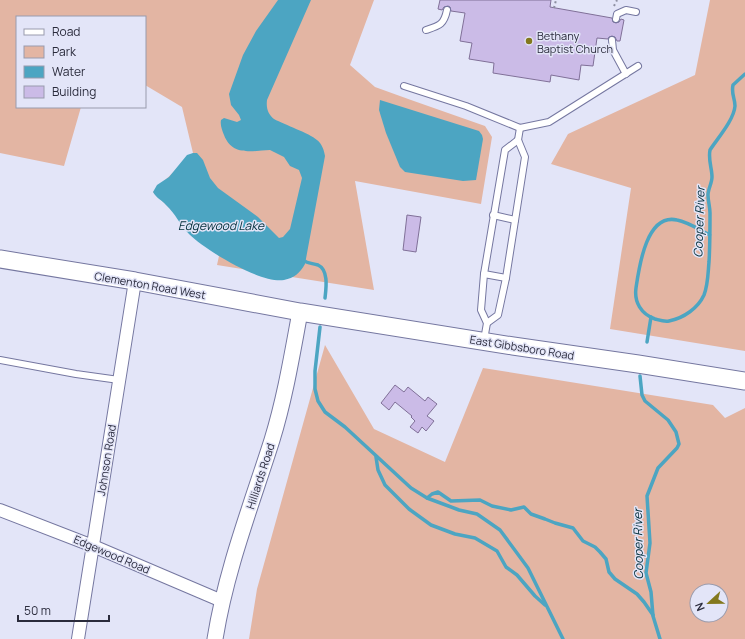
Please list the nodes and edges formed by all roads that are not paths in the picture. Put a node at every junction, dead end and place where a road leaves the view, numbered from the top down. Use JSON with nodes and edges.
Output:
{"nodes":[{"id":1,"x":447,"y":10,"type":"dead end"},
{"id":2,"x":636,"y":12,"type":"dead end"},
{"id":3,"x":616,"y":18,"type":"dead end"},
{"id":4,"x":426,"y":30,"type":"dead end"},
{"id":5,"x":612,"y":40,"type":"dead end"},
{"id":6,"x":638,"y":66,"type":"dead end"},
{"id":7,"x":626,"y":74,"type":"junction"},
{"id":8,"x":404,"y":86,"type":"dead end"},
{"id":9,"x":520,"y":128,"type":"junction"},
{"id":10,"x":518,"y":140,"type":"junction"},
{"id":11,"x":493,"y":215,"type":"junction"},
{"id":12,"x":515,"y":220,"type":"junction"},
{"id":13,"x":0,"y":259,"type":"edge"},
{"id":14,"x":484,"y":274,"type":"junction"},
{"id":15,"x":506,"y":278,"type":"junction"},
{"id":16,"x":135,"y":281,"type":"junction"},
{"id":17,"x":300,"y":312,"type":"junction"},
{"id":18,"x":487,"y":323,"type":"junction"},
{"id":19,"x":484,"y":341,"type":"junction"},
{"id":20,"x":0,"y":360,"type":"edge"},
{"id":21,"x":119,"y":380,"type":"junction"},
{"id":22,"x":745,"y":381,"type":"edge"},
{"id":23,"x":0,"y":510,"type":"edge"},
{"id":24,"x":93,"y":546,"type":"junction"},
{"id":25,"x":222,"y":601,"type":"junction"},
{"id":26,"x":78,"y":639,"type":"edge"},
{"id":27,"x":215,"y":639,"type":"edge"}],
"edges":[{"from":1,"to":4,"type":"lane"},
{"from":2,"to":3,"type":"lane"},
{"from":5,"to":7,"type":"lane"},
{"from":6,"to":7,"type":"lane"},
{"from":7,"to":9,"type":"lane"},
{"from":8,"to":9,"type":"lane"},
{"from":9,"to":10,"type":"lane"},
{"from":10,"to":11,"type":"lane"},
{"from":10,"to":12,"type":"lane"},
{"from":11,"to":12,"type":"lane"},
{"from":11,"to":14,"type":"lane"},
{"from":12,"to":15,"type":"lane"},
{"from":13,"to":16,"type":"main road","name":"Clementon Road West"},
{"from":14,"to":15,"type":"lane"},
{"from":14,"to":18,"type":"lane"},
{"from":15,"to":18,"type":"lane"},
{"from":16,"to":17,"type":"main road","name":"Clementon Road West"},
{"from":16,"to":21,"type":"street","name":"Johnson Road"},
{"from":17,"to":19,"type":"main road","name":"East Gibbsboro Road"},
{"from":17,"to":25,"type":"street","name":"Hilliards Road"},
{"from":18,"to":19,"type":"lane"},
{"from":19,"to":22,"type":"main road","name":"East Gibbsboro Road"},
{"from":20,"to":21,"type":"lane"},
{"from":21,"to":24,"type":"street","name":"Johnson Road"},
{"from":23,"to":24,"type":"street","name":"Edgewood Road"},
{"from":24,"to":25,"type":"street","name":"Edgewood Road"},
{"from":24,"to":26,"type":"street","name":"Johnson Road"},
{"from":25,"to":27,"type":"street","name":"Hilliards Road"}]}
